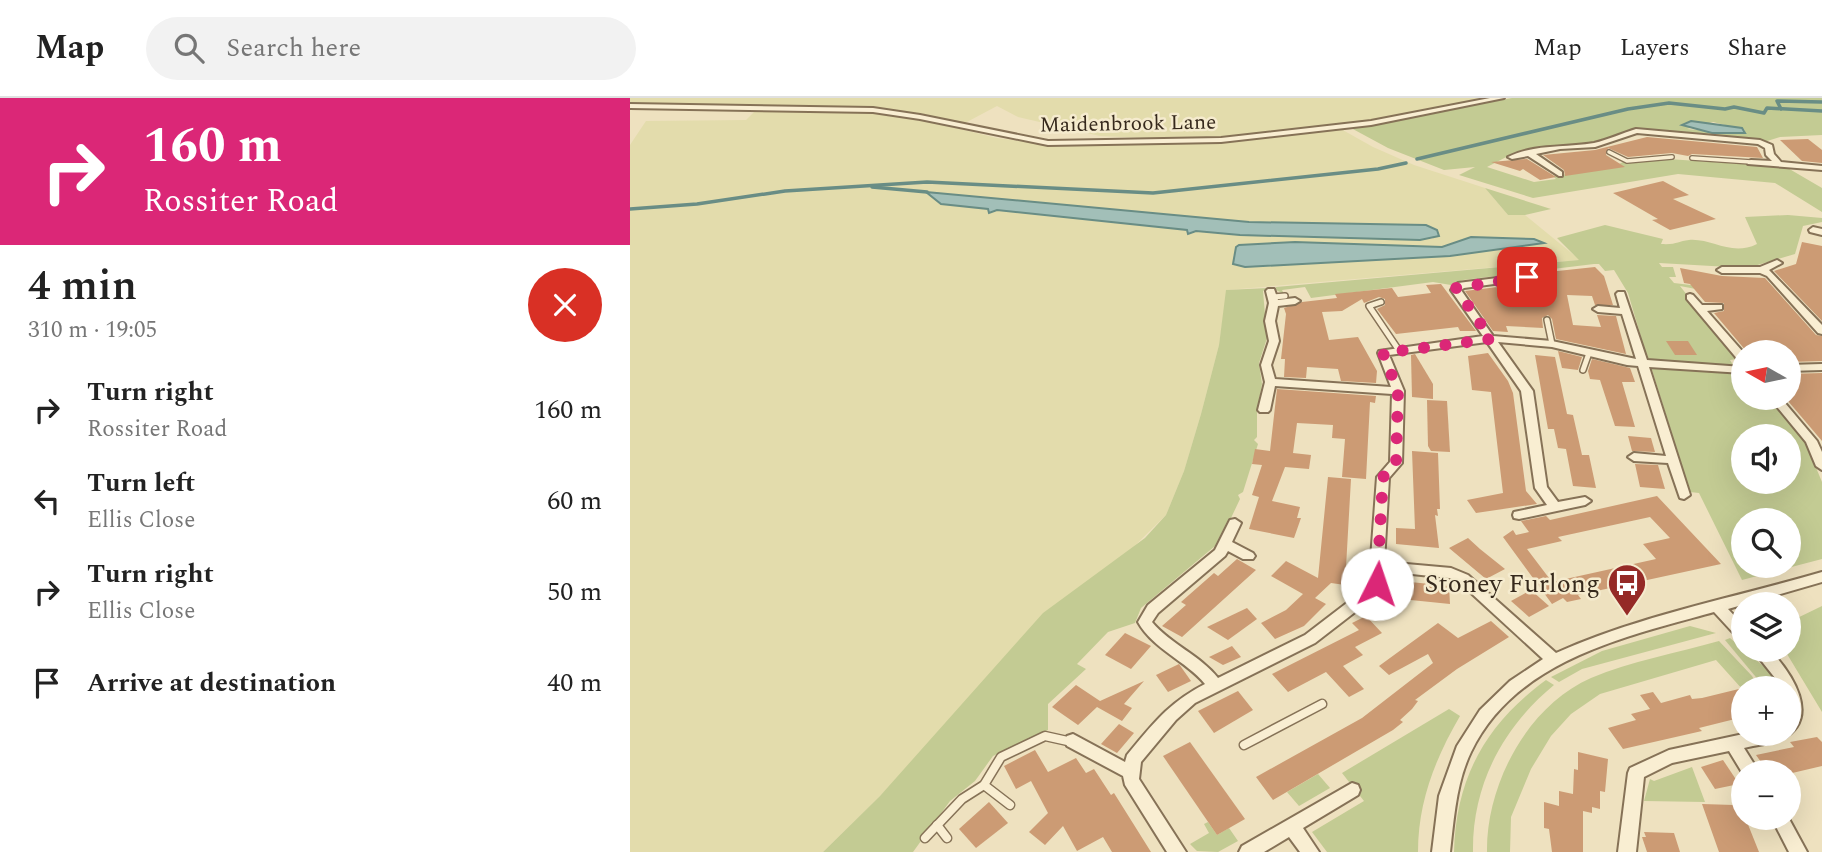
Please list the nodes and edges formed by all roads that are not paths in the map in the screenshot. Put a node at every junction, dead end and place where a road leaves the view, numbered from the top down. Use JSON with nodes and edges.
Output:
{"nodes":[{"id":1,"x":1501,"y":98,"type":"edge"},
{"id":2,"x":630,"y":106,"type":"edge"},
{"id":3,"x":1601,"y":144,"type":"junction"},
{"id":4,"x":1528,"y":152,"type":"junction"},
{"id":5,"x":1609,"y":152,"type":"joint"},
{"id":6,"x":1512,"y":157,"type":"dead end"},
{"id":7,"x":1672,"y":157,"type":"dead end"},
{"id":8,"x":1692,"y":158,"type":"dead end"},
{"id":9,"x":1751,"y":162,"type":"joint"},
{"id":10,"x":1777,"y":162,"type":"junction"},
{"id":11,"x":1822,"y":168,"type":"edge"},
{"id":12,"x":1559,"y":174,"type":"dead end"},
{"id":13,"x":1777,"y":263,"type":"dead end"},
{"id":14,"x":1722,"y":270,"type":"dead end"},
{"id":15,"x":1762,"y":270,"type":"junction"},
{"id":16,"x":1536,"y":276,"type":"dead end"},
{"id":17,"x":1510,"y":279,"type":"junction"},
{"id":18,"x":1519,"y":289,"type":"dead end"},
{"id":19,"x":1621,"y":294,"type":"dead end"},
{"id":20,"x":1690,"y":298,"type":"dead end"},
{"id":21,"x":1290,"y":299,"type":"dead end"},
{"id":22,"x":1381,"y":302,"type":"dead end"},
{"id":23,"x":1719,"y":307,"type":"dead end"},
{"id":24,"x":1699,"y":308,"type":"junction"},
{"id":25,"x":1598,"y":309,"type":"dead end"},
{"id":26,"x":1626,"y":311,"type":"junction"},
{"id":27,"x":1547,"y":320,"type":"dead end"},
{"id":28,"x":1822,"y":331,"type":"edge"},
{"id":29,"x":1491,"y":339,"type":"junction"},
{"id":30,"x":1552,"y":344,"type":"junction"},
{"id":31,"x":1731,"y":345,"type":"edge"},
{"id":32,"x":1398,"y":349,"type":"junction"},
{"id":33,"x":1589,"y":353,"type":"junction"},
{"id":34,"x":1643,"y":364,"type":"junction"},
{"id":35,"x":1822,"y":367,"type":"edge"},
{"id":36,"x":1801,"y":368,"type":"edge"},
{"id":37,"x":1731,"y":369,"type":"edge"},
{"id":38,"x":1583,"y":370,"type":"dead end"},
{"id":39,"x":1270,"y":382,"type":"junction"},
{"id":40,"x":1398,"y":391,"type":"junction"},
{"id":41,"x":1264,"y":410,"type":"dead end"},
{"id":42,"x":1785,"y":410,"type":"edge"},
{"id":43,"x":1634,"y":457,"type":"dead end"},
{"id":44,"x":1673,"y":460,"type":"junction"},
{"id":45,"x":1822,"y":466,"type":"edge"},
{"id":46,"x":1684,"y":495,"type":"dead end"},
{"id":47,"x":1585,"y":501,"type":"dead end"},
{"id":48,"x":1555,"y":507,"type":"junction"},
{"id":49,"x":1519,"y":515,"type":"dead end"},
{"id":50,"x":1235,"y":523,"type":"dead end"},
{"id":51,"x":1227,"y":545,"type":"junction"},
{"id":52,"x":1248,"y":556,"type":"dead end"},
{"id":53,"x":1379,"y":566,"type":"junction"},
{"id":54,"x":1822,"y":578,"type":"edge"},
{"id":55,"x":1717,"y":606,"type":"junction"},
{"id":56,"x":1731,"y":621,"type":"edge"},
{"id":57,"x":1553,"y":659,"type":"junction"},
{"id":58,"x":1771,"y":662,"type":"edge"},
{"id":59,"x":1783,"y":676,"type":"edge"},
{"id":60,"x":1215,"y":685,"type":"junction"},
{"id":61,"x":1322,"y":704,"type":"dead end"},
{"id":62,"x":1073,"y":741,"type":"joint"},
{"id":63,"x":1731,"y":744,"type":"edge"},
{"id":64,"x":1244,"y":746,"type":"dead end"},
{"id":65,"x":1129,"y":770,"type":"junction"},
{"id":66,"x":984,"y":785,"type":"junction"},
{"id":67,"x":1352,"y":790,"type":"dead end"},
{"id":68,"x":1010,"y":805,"type":"dead end"},
{"id":69,"x":937,"y":825,"type":"junction"},
{"id":70,"x":1292,"y":827,"type":"junction"},
{"id":71,"x":1786,"y":830,"type":"edge"},
{"id":72,"x":925,"y":838,"type":"dead end"},
{"id":73,"x":947,"y":838,"type":"dead end"},
{"id":74,"x":1177,"y":852,"type":"edge"},
{"id":75,"x":1248,"y":852,"type":"edge"},
{"id":76,"x":1310,"y":852,"type":"edge"},
{"id":77,"x":1441,"y":852,"type":"edge"},
{"id":78,"x":1627,"y":852,"type":"edge"},
{"id":79,"x":1798,"y":852,"type":"edge"}],
"edges":[{"from":1,"to":2,"type":"street","name":"Maidenbrook Lane"},
{"from":3,"to":4,"type":"street"},
{"from":3,"to":5,"type":"street"},
{"from":3,"to":10,"type":"street"},
{"from":4,"to":6,"type":"street"},
{"from":4,"to":12,"type":"street"},
{"from":5,"to":7,"type":"lane"},
{"from":8,"to":9,"type":"lane"},
{"from":9,"to":10,"type":"street"},
{"from":10,"to":11,"type":"street"},
{"from":13,"to":15,"type":"street"},
{"from":14,"to":15,"type":"street"},
{"from":15,"to":28,"type":"street"},
{"from":16,"to":17,"type":"street"},
{"from":17,"to":18,"type":"street"},
{"from":17,"to":29,"type":"street"},
{"from":19,"to":26,"type":"street"},
{"from":20,"to":24,"type":"street"},
{"from":21,"to":39,"type":"street"},
{"from":22,"to":32,"type":"lane"},
{"from":23,"to":24,"type":"street"},
{"from":24,"to":31,"type":"street"},
{"from":25,"to":26,"type":"street"},
{"from":26,"to":34,"type":"street"},
{"from":27,"to":30,"type":"lane"},
{"from":29,"to":30,"type":"street"},
{"from":29,"to":32,"type":"street"},
{"from":29,"to":48,"type":"street"},
{"from":30,"to":33,"type":"street"},
{"from":32,"to":40,"type":"street"},
{"from":33,"to":34,"type":"street"},
{"from":33,"to":38,"type":"lane"},
{"from":34,"to":37,"type":"street"},
{"from":34,"to":44,"type":"street"},
{"from":35,"to":36,"type":"street"},
{"from":39,"to":40,"type":"street"},
{"from":39,"to":41,"type":"street"},
{"from":40,"to":53,"type":"street"},
{"from":42,"to":45,"type":"street"},
{"from":43,"to":44,"type":"street"},
{"from":44,"to":46,"type":"street"},
{"from":47,"to":48,"type":"street"},
{"from":48,"to":49,"type":"street"},
{"from":50,"to":51,"type":"street"},
{"from":51,"to":52,"type":"street"},
{"from":51,"to":60,"type":"street"},
{"from":53,"to":57,"type":"street"},
{"from":53,"to":60,"type":"street"},
{"from":54,"to":55,"type":"street"},
{"from":55,"to":56,"type":"street"},
{"from":55,"to":57,"type":"street"},
{"from":57,"to":77,"type":"street"},
{"from":58,"to":59,"type":"street"},
{"from":60,"to":65,"type":"street"},
{"from":61,"to":64,"type":"lane"},
{"from":62,"to":65,"type":"street"},
{"from":62,"to":66,"type":"lane"},
{"from":63,"to":78,"type":"street"},
{"from":65,"to":74,"type":"street"},
{"from":66,"to":68,"type":"lane"},
{"from":66,"to":69,"type":"lane"},
{"from":67,"to":70,"type":"street"},
{"from":69,"to":72,"type":"lane"},
{"from":69,"to":73,"type":"lane"},
{"from":70,"to":75,"type":"street"},
{"from":70,"to":76,"type":"street"},
{"from":71,"to":79,"type":"street"}]}
